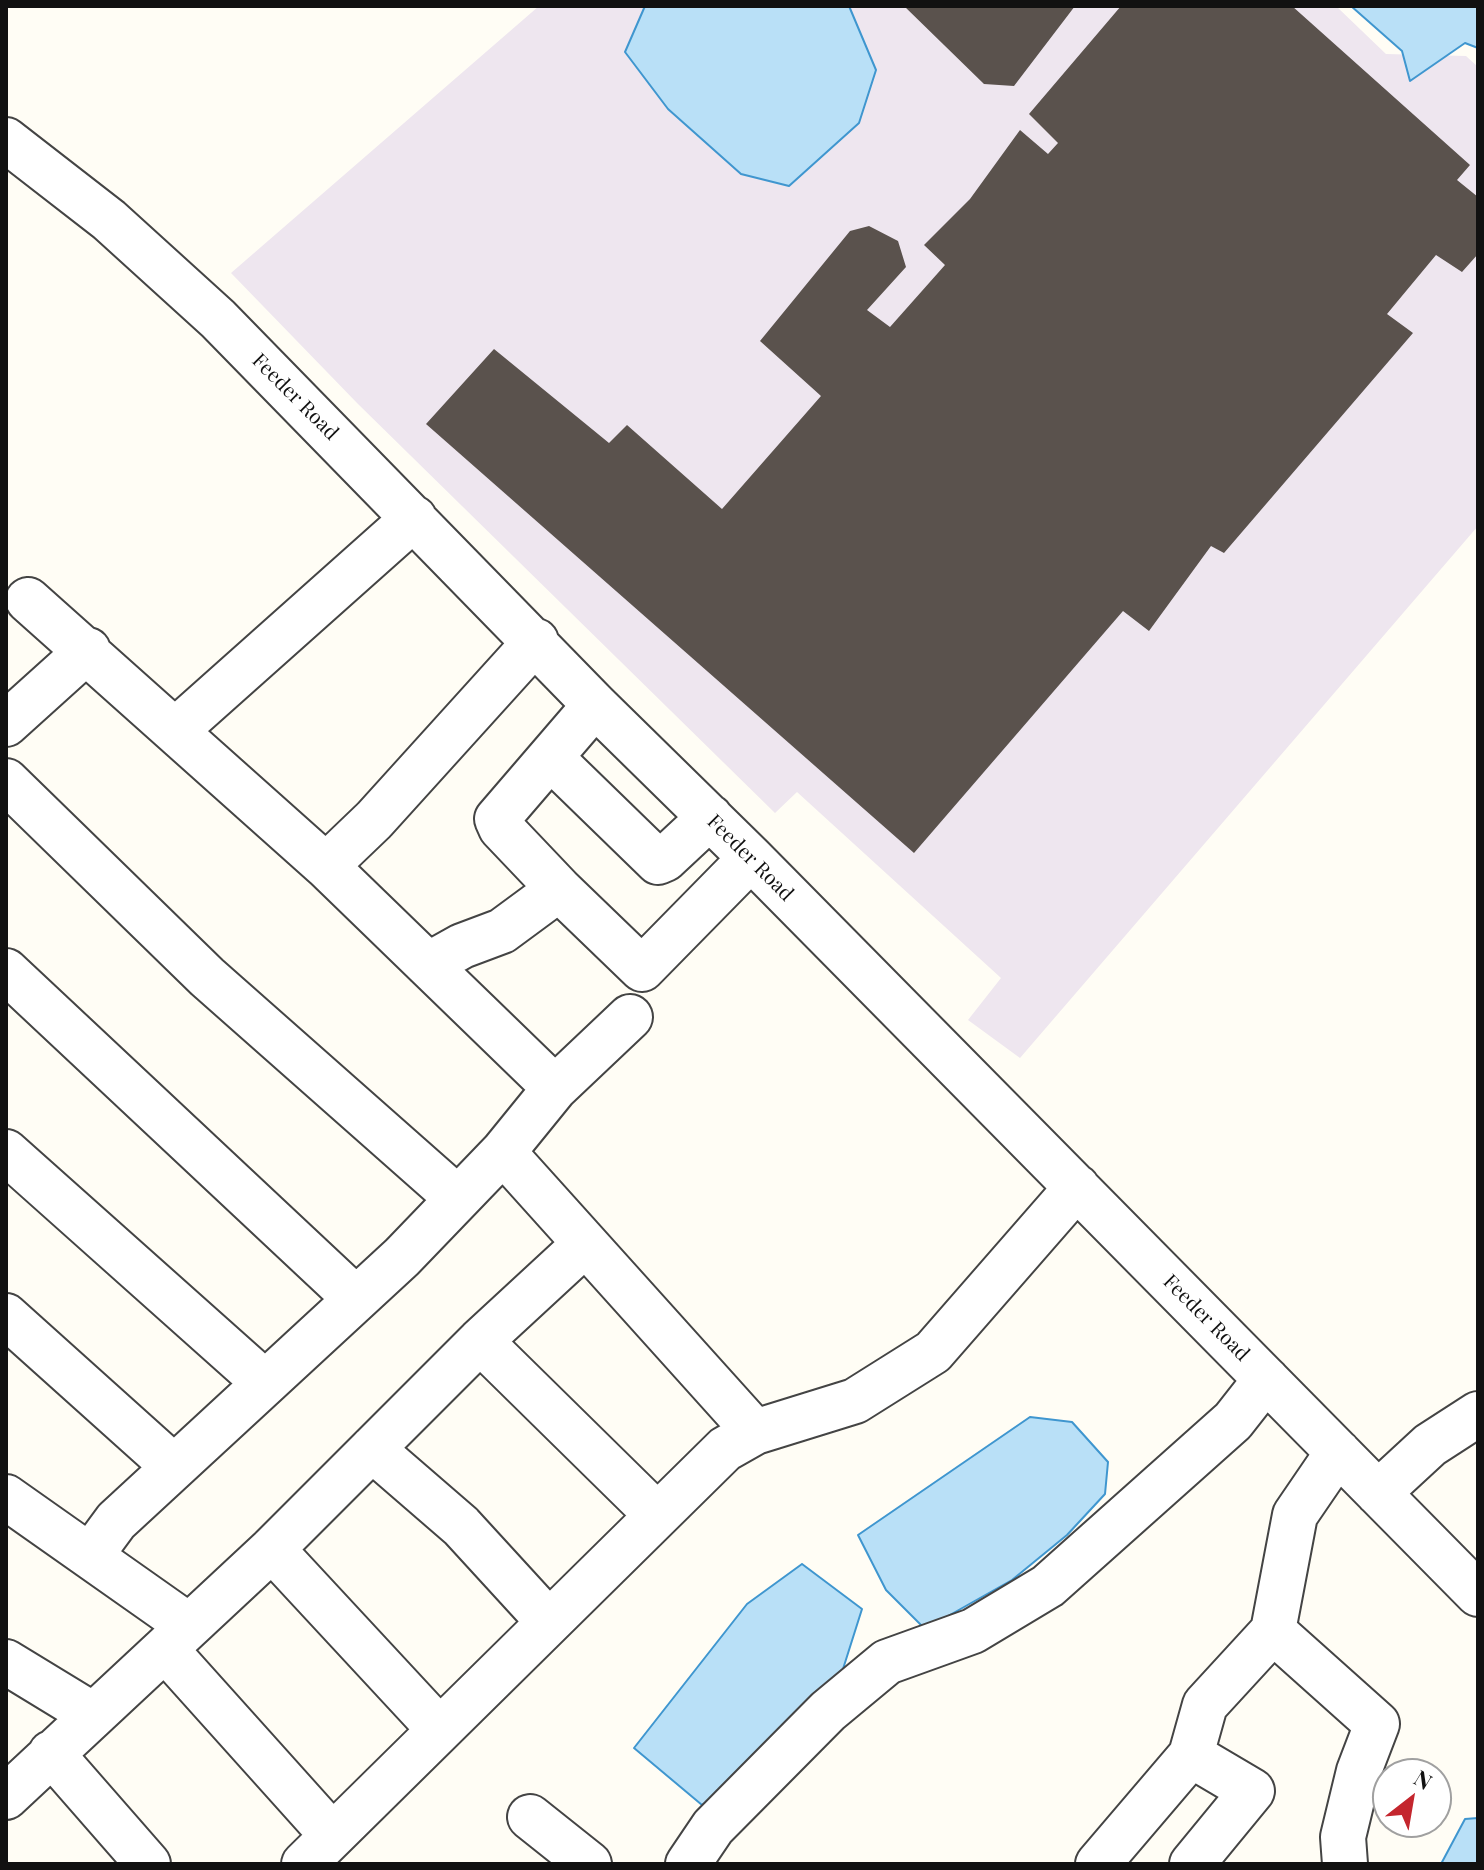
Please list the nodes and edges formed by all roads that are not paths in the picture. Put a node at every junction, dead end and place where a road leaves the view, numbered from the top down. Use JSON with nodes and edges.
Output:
{"nodes":[{"id":1,"x":6,"y":140,"type":"edge"},
{"id":2,"x":414,"y":518,"type":"junction"},
{"id":3,"x":28,"y":600,"type":"dead end"},
{"id":4,"x":536,"y":641,"type":"junction"},
{"id":5,"x":88,"y":650,"type":"junction"},
{"id":6,"x":595,"y":705,"type":"junction"},
{"id":7,"x":6,"y":724,"type":"edge"},
{"id":8,"x":175,"y":731,"type":"junction"},
{"id":9,"x":551,"y":758,"type":"junction"},
{"id":10,"x":6,"y":781,"type":"edge"},
{"id":11,"x":710,"y":817,"type":"junction"},
{"id":12,"x":751,"y":858,"type":"junction"},
{"id":13,"x":326,"y":866,"type":"junction"},
{"id":14,"x":559,"y":889,"type":"junction"},
{"id":15,"x":428,"y":965,"type":"junction"},
{"id":16,"x":6,"y":971,"type":"edge"},
{"id":17,"x":630,"y":1017,"type":"dead end"},
{"id":18,"x":555,"y":1088,"type":"junction"},
{"id":19,"x":6,"y":1152,"type":"edge"},
{"id":20,"x":503,"y":1152,"type":"junction"},
{"id":21,"x":1077,"y":1187,"type":"junction"},
{"id":22,"x":457,"y":1198,"type":"junction"},
{"id":23,"x":585,"y":1244,"type":"junction"},
{"id":24,"x":356,"y":1299,"type":"junction"},
{"id":25,"x":6,"y":1316,"type":"edge"},
{"id":26,"x":480,"y":1341,"type":"junction"},
{"id":27,"x":1266,"y":1379,"type":"junction"},
{"id":28,"x":265,"y":1383,"type":"junction"},
{"id":29,"x":1478,"y":1414,"type":"edge"},
{"id":30,"x":755,"y":1432,"type":"junction"},
{"id":31,"x":372,"y":1449,"type":"junction"},
{"id":32,"x":1338,"y":1452,"type":"junction"},
{"id":33,"x":174,"y":1467,"type":"junction"},
{"id":34,"x":1378,"y":1493,"type":"junction"},
{"id":35,"x":6,"y":1497,"type":"edge"},
{"id":36,"x":656,"y":1514,"type":"junction"},
{"id":37,"x":272,"y":1549,"type":"junction"},
{"id":38,"x":91,"y":1555,"type":"junction"},
{"id":39,"x":1478,"y":1594,"type":"edge"},
{"id":40,"x":548,"y":1621,"type":"junction"},
{"id":41,"x":1273,"y":1631,"type":"junction"},
{"id":42,"x":177,"y":1637,"type":"junction"},
{"id":43,"x":6,"y":1662,"type":"edge"},
{"id":44,"x":93,"y":1715,"type":"junction"},
{"id":45,"x":439,"y":1729,"type":"junction"},
{"id":46,"x":51,"y":1753,"type":"junction"},
{"id":47,"x":1191,"y":1755,"type":"junction"},
{"id":48,"x":6,"y":1797,"type":"edge"},
{"id":49,"x":530,"y":1817,"type":"dead end"},
{"id":50,"x":318,"y":1850,"type":"edge"},
{"id":51,"x":577,"y":1860,"type":"edge"},
{"id":52,"x":148,"y":1864,"type":"edge"},
{"id":53,"x":688,"y":1864,"type":"edge"},
{"id":54,"x":1098,"y":1864,"type":"edge"},
{"id":55,"x":1192,"y":1864,"type":"edge"},
{"id":56,"x":1345,"y":1864,"type":"edge"}],
"edges":[{"from":1,"to":2,"type":"street","name":"Feeder Road"},
{"from":2,"to":4,"type":"street","name":"Feeder Road"},
{"from":2,"to":8,"type":"street"},
{"from":3,"to":5,"type":"street"},
{"from":4,"to":6,"type":"street","name":"Feeder Road"},
{"from":4,"to":13,"type":"street"},
{"from":5,"to":7,"type":"street"},
{"from":5,"to":8,"type":"street"},
{"from":6,"to":9,"type":"street"},
{"from":6,"to":11,"type":"street","name":"Feeder Road"},
{"from":8,"to":13,"type":"street"},
{"from":9,"to":11,"type":"street"},
{"from":9,"to":14,"type":"street"},
{"from":10,"to":22,"type":"street"},
{"from":11,"to":12,"type":"street","name":"Feeder Road"},
{"from":12,"to":14,"type":"street"},
{"from":12,"to":21,"type":"street","name":"Feeder Road"},
{"from":13,"to":15,"type":"street"},
{"from":14,"to":15,"type":"street"},
{"from":15,"to":18,"type":"street"},
{"from":16,"to":24,"type":"street"},
{"from":17,"to":18,"type":"street"},
{"from":18,"to":20,"type":"street"},
{"from":19,"to":28,"type":"street"},
{"from":20,"to":22,"type":"street"},
{"from":20,"to":23,"type":"street"},
{"from":21,"to":27,"type":"street","name":"Feeder Road"},
{"from":21,"to":30,"type":"street"},
{"from":22,"to":24,"type":"street"},
{"from":23,"to":26,"type":"street"},
{"from":23,"to":30,"type":"street"},
{"from":24,"to":28,"type":"street"},
{"from":25,"to":33,"type":"street"},
{"from":26,"to":31,"type":"street"},
{"from":26,"to":36,"type":"street"},
{"from":27,"to":32,"type":"street","name":"Feeder Road"},
{"from":27,"to":53,"type":"street"},
{"from":28,"to":33,"type":"street"},
{"from":29,"to":34,"type":"street"},
{"from":30,"to":36,"type":"street"},
{"from":31,"to":37,"type":"street"},
{"from":31,"to":40,"type":"street"},
{"from":32,"to":34,"type":"street","name":"Feeder Road"},
{"from":32,"to":41,"type":"street"},
{"from":33,"to":38,"type":"street"},
{"from":34,"to":39,"type":"street","name":"Feeder Road"},
{"from":35,"to":38,"type":"street"},
{"from":36,"to":40,"type":"street"},
{"from":37,"to":42,"type":"street"},
{"from":37,"to":45,"type":"street"},
{"from":38,"to":42,"type":"street"},
{"from":40,"to":45,"type":"street"},
{"from":41,"to":47,"type":"street"},
{"from":41,"to":56,"type":"street"},
{"from":42,"to":44,"type":"street"},
{"from":42,"to":50,"type":"street"},
{"from":43,"to":44,"type":"street"},
{"from":44,"to":46,"type":"street"},
{"from":45,"to":50,"type":"street"},
{"from":46,"to":48,"type":"street"},
{"from":46,"to":52,"type":"street"},
{"from":47,"to":54,"type":"street"},
{"from":47,"to":55,"type":"street"},
{"from":49,"to":51,"type":"street"}]}
